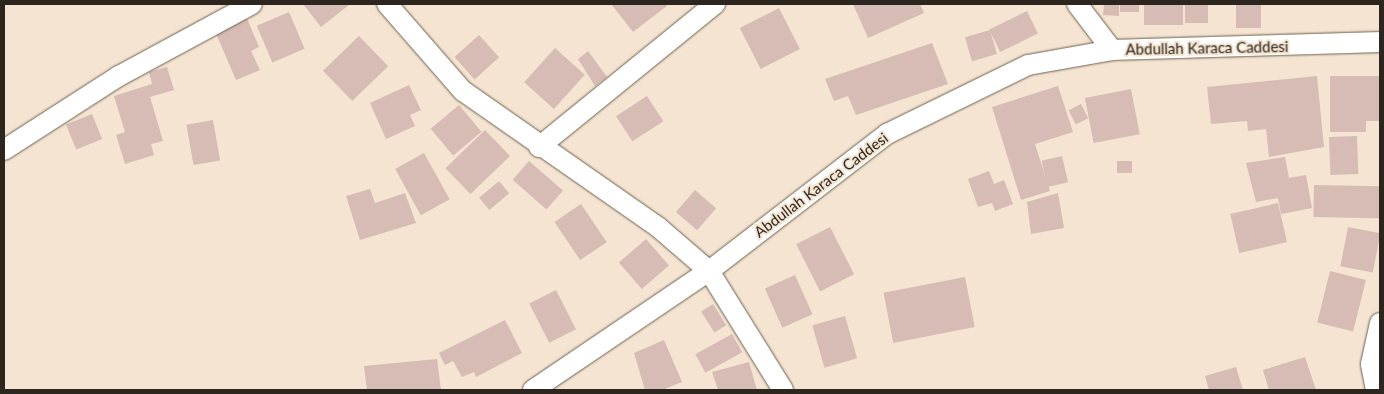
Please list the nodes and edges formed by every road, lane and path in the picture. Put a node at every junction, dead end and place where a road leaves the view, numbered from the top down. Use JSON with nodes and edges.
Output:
{"nodes":[{"id":1,"x":252,"y":4,"type":"edge"},
{"id":2,"x":387,"y":4,"type":"edge"},
{"id":3,"x":715,"y":4,"type":"edge"},
{"id":4,"x":1076,"y":4,"type":"edge"},
{"id":5,"x":1380,"y":42,"type":"edge"},
{"id":6,"x":1112,"y":50,"type":"junction"},
{"id":7,"x":539,"y":146,"type":"junction"},
{"id":8,"x":4,"y":150,"type":"edge"},
{"id":9,"x":709,"y":271,"type":"junction"},
{"id":10,"x":1380,"y":323,"type":"edge"},
{"id":11,"x":534,"y":390,"type":"edge"},
{"id":12,"x":783,"y":390,"type":"edge"},
{"id":13,"x":1376,"y":390,"type":"edge"}],
"edges":[{"from":1,"to":8,"type":"street"},
{"from":2,"to":7,"type":"street"},
{"from":3,"to":7,"type":"street"},
{"from":4,"to":6,"type":"street"},
{"from":5,"to":6,"type":"street","name":"Abdullah Karaca Caddesi"},
{"from":6,"to":9,"type":"street","name":"Abdullah Karaca Caddesi"},
{"from":7,"to":9,"type":"street"},
{"from":9,"to":11,"type":"street","name":"Abdullah Karaca Caddesi"},
{"from":9,"to":12,"type":"street"},
{"from":10,"to":13,"type":"street"}]}
